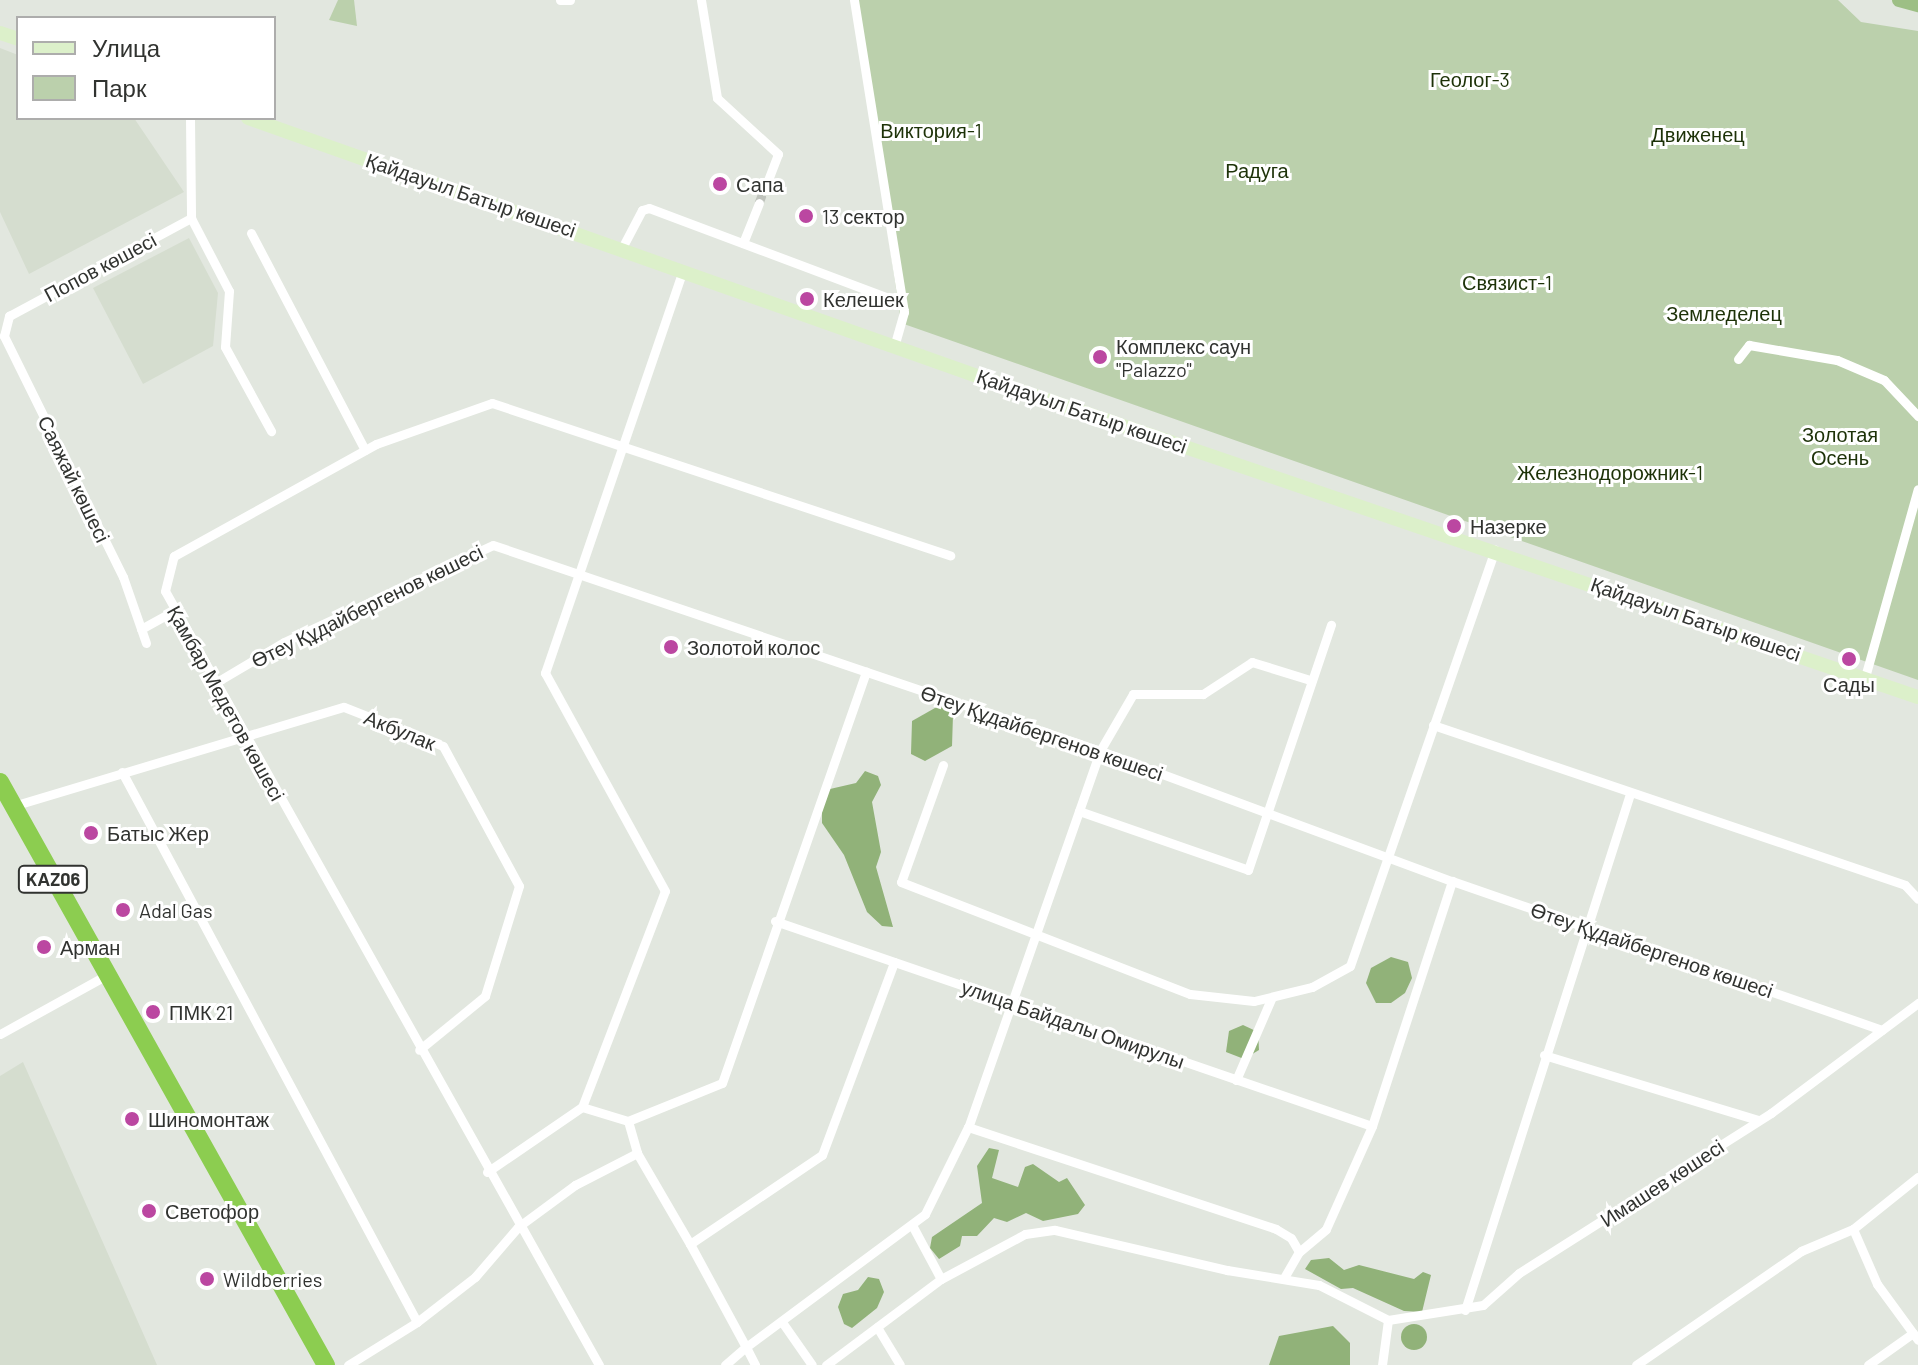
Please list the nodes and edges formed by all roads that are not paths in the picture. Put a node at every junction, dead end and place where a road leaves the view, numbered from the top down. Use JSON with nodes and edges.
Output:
{"nodes":[{"id":1,"x":560,"y":0,"type":"edge"},
{"id":2,"x":570,"y":0,"type":"edge"},
{"id":3,"x":701,"y":0,"type":"edge"},
{"id":4,"x":854,"y":0,"type":"edge"},
{"id":5,"x":190,"y":120,"type":"edge"},
{"id":6,"x":254,"y":120,"type":"edge"},
{"id":7,"x":767,"y":182,"type":"tunnel mouth"},
{"id":8,"x":759,"y":203,"type":"tunnel mouth"},
{"id":9,"x":191,"y":218,"type":"junction"},
{"id":10,"x":251,"y":233,"type":"dead end"},
{"id":11,"x":743,"y":243,"type":"junction"},
{"id":12,"x":622,"y":248,"type":"junction"},
{"id":13,"x":683,"y":271,"type":"junction"},
{"id":14,"x":902,"y":303,"type":"junction"},
{"id":15,"x":9,"y":316,"type":"joint"},
{"id":16,"x":895,"y":343,"type":"junction"},
{"id":17,"x":1738,"y":359,"type":"dead end"},
{"id":18,"x":1918,"y":416,"type":"edge"},
{"id":19,"x":271,"y":431,"type":"dead end"},
{"id":20,"x":365,"y":450,"type":"junction"},
{"id":21,"x":623,"y":450,"type":"junction"},
{"id":22,"x":1918,"y":489,"type":"edge"},
{"id":23,"x":1915,"y":519,"type":"edge"},
{"id":24,"x":1495,"y":550,"type":"junction"},
{"id":25,"x":950,"y":555,"type":"dead end"},
{"id":26,"x":579,"y":572,"type":"junction"},
{"id":27,"x":175,"y":610,"type":"junction"},
{"id":28,"x":1331,"y":625,"type":"dead end"},
{"id":29,"x":141,"y":629,"type":"junction"},
{"id":30,"x":146,"y":643,"type":"dead end"},
{"id":31,"x":866,"y":671,"type":"junction"},
{"id":32,"x":1865,"y":677,"type":"junction"},
{"id":33,"x":1310,"y":680,"type":"junction"},
{"id":34,"x":215,"y":683,"type":"junction"},
{"id":35,"x":1918,"y":697,"type":"edge"},
{"id":36,"x":1433,"y":725,"type":"junction"},
{"id":37,"x":244,"y":736,"type":"junction"},
{"id":38,"x":1100,"y":751,"type":"junction"},
{"id":39,"x":943,"y":765,"type":"dead end"},
{"id":40,"x":122,"y":772,"type":"junction"},
{"id":41,"x":0,"y":782,"type":"edge"},
{"id":42,"x":1630,"y":794,"type":"junction"},
{"id":43,"x":13,"y":806,"type":"junction"},
{"id":44,"x":1079,"y":811,"type":"junction"},
{"id":45,"x":1268,"y":813,"type":"junction"},
{"id":46,"x":1389,"y":858,"type":"junction"},
{"id":47,"x":1452,"y":881,"type":"junction"},
{"id":48,"x":1918,"y":899,"type":"edge"},
{"id":49,"x":775,"y":921,"type":"junction"},
{"id":50,"x":1585,"y":927,"type":"junction"},
{"id":51,"x":1036,"y":933,"type":"junction"},
{"id":52,"x":894,"y":962,"type":"junction"},
{"id":53,"x":107,"y":975,"type":"junction"},
{"id":54,"x":1272,"y":997,"type":"junction"},
{"id":55,"x":1918,"y":1003,"type":"edge"},
{"id":56,"x":1013,"y":1005,"type":"junction"},
{"id":57,"x":1882,"y":1030,"type":"junction"},
{"id":58,"x":0,"y":1034,"type":"edge"},
{"id":59,"x":419,"y":1050,"type":"junction"},
{"id":60,"x":1544,"y":1055,"type":"junction"},
{"id":61,"x":1236,"y":1080,"type":"junction"},
{"id":62,"x":582,"y":1107,"type":"junction"},
{"id":63,"x":1758,"y":1120,"type":"junction"},
{"id":64,"x":628,"y":1121,"type":"junction"},
{"id":65,"x":1372,"y":1126,"type":"junction"},
{"id":66,"x":968,"y":1127,"type":"junction"},
{"id":67,"x":637,"y":1153,"type":"junction"},
{"id":68,"x":487,"y":1172,"type":"junction"},
{"id":69,"x":1918,"y":1177,"type":"edge"},
{"id":70,"x":912,"y":1225,"type":"junction"},
{"id":71,"x":518,"y":1227,"type":"junction"},
{"id":72,"x":1853,"y":1229,"type":"junction"},
{"id":73,"x":690,"y":1244,"type":"junction"},
{"id":74,"x":1299,"y":1252,"type":"junction"},
{"id":75,"x":1285,"y":1276,"type":"junction"},
{"id":76,"x":941,"y":1279,"type":"junction"},
{"id":77,"x":1465,"y":1310,"type":"junction"},
{"id":78,"x":1388,"y":1320,"type":"junction"},
{"id":79,"x":417,"y":1322,"type":"junction"},
{"id":80,"x":782,"y":1322,"type":"junction"},
{"id":81,"x":877,"y":1327,"type":"junction"},
{"id":82,"x":1915,"y":1336,"type":"edge"},
{"id":83,"x":746,"y":1347,"type":"junction"},
{"id":84,"x":326,"y":1365,"type":"edge"},
{"id":85,"x":348,"y":1365,"type":"edge"},
{"id":86,"x":599,"y":1365,"type":"edge"},
{"id":87,"x":725,"y":1365,"type":"edge"},
{"id":88,"x":755,"y":1365,"type":"edge"},
{"id":89,"x":812,"y":1365,"type":"edge"},
{"id":90,"x":826,"y":1365,"type":"edge"},
{"id":91,"x":900,"y":1365,"type":"edge"},
{"id":92,"x":1382,"y":1365,"type":"edge"},
{"id":93,"x":1636,"y":1365,"type":"edge"},
{"id":94,"x":1868,"y":1365,"type":"edge"}],
"edges":[{"from":1,"to":2,"type":"street"},
{"from":3,"to":7,"type":"street"},
{"from":4,"to":14,"type":"street"},
{"from":5,"to":9,"type":"street"},
{"from":6,"to":12,"type":"street","name":"Қайдауыл Батыр көшесі"},
{"from":8,"to":11,"type":"street"},
{"from":9,"to":15,"type":"street","name":"Попов көшесі"},
{"from":9,"to":19,"type":"street"},
{"from":10,"to":20,"type":"street"},
{"from":11,"to":12,"type":"street"},
{"from":11,"to":14,"type":"street"},
{"from":12,"to":13,"type":"street","name":"Қайдауыл Батыр көшесі"},
{"from":13,"to":16,"type":"street","name":"Қайдауыл Батыр көшесі"},
{"from":13,"to":21,"type":"street"},
{"from":14,"to":16,"type":"street"},
{"from":15,"to":29,"type":"street","name":"Саяжай көшесі"},
{"from":16,"to":24,"type":"street","name":"Қайдауыл Батыр көшесі"},
{"from":17,"to":18,"type":"street"},
{"from":20,"to":21,"type":"street","name":"Қамбар Медетов көшесі"},
{"from":20,"to":27,"type":"street","name":"Қамбар Медетов көшесі"},
{"from":21,"to":25,"type":"street","name":"Қамбар Медетов көшесі"},
{"from":21,"to":26,"type":"street"},
{"from":22,"to":23,"type":"street"},
{"from":23,"to":32,"type":"street"},
{"from":24,"to":32,"type":"street","name":"Қайдауыл Батыр көшесі"},
{"from":24,"to":36,"type":"street"},
{"from":26,"to":31,"type":"street","name":"Өтеу Құдайбергенов көшесі"},
{"from":26,"to":34,"type":"street","name":"Өтеу Құдайбергенов көшесі"},
{"from":26,"to":62,"type":"street"},
{"from":27,"to":29,"type":"street"},
{"from":27,"to":34,"type":"street","name":"Қамбар Медетов көшесі"},
{"from":28,"to":33,"type":"street"},
{"from":29,"to":30,"type":"street","name":"Саяжай көшесі"},
{"from":31,"to":38,"type":"street","name":"Өтеу Құдайбергенов көшесі"},
{"from":31,"to":49,"type":"street"},
{"from":32,"to":35,"type":"street","name":"Қайдауыл Батыр көшесі"},
{"from":33,"to":38,"type":"street"},
{"from":33,"to":45,"type":"street"},
{"from":34,"to":37,"type":"street","name":"Қамбар Медетов көшесі"},
{"from":36,"to":42,"type":"street"},
{"from":36,"to":46,"type":"street"},
{"from":37,"to":40,"type":"street","name":"Акбулак"},
{"from":37,"to":59,"type":"street","name":"Қамбар Медетов көшесі"},
{"from":37,"to":59,"type":"street","name":"Акбулак"},
{"from":38,"to":44,"type":"street"},
{"from":38,"to":45,"type":"street","name":"Өтеу Құдайбергенов көшесі"},
{"from":39,"to":51,"type":"street"},
{"from":40,"to":43,"type":"street","name":"Акбулак"},
{"from":40,"to":79,"type":"street"},
{"from":41,"to":43,"type":"highway","number":"KАZ06"},
{"from":42,"to":48,"type":"street"},
{"from":42,"to":50,"type":"street"},
{"from":43,"to":53,"type":"highway","number":"KАZ06"},
{"from":44,"to":45,"type":"street"},
{"from":44,"to":51,"type":"street"},
{"from":45,"to":46,"type":"street","name":"Өтеу Құдайбергенов көшесі"},
{"from":46,"to":47,"type":"street","name":"Өтеу Құдайбергенов көшесі"},
{"from":46,"to":54,"type":"street"},
{"from":47,"to":50,"type":"street","name":"Өтеу Құдайбергенов көшесі"},
{"from":47,"to":65,"type":"street"},
{"from":49,"to":52,"type":"street","name":"улица Байдалы Омирулы"},
{"from":49,"to":64,"type":"street"},
{"from":50,"to":57,"type":"street","name":"Өтеу Құдайбергенов көшесі"},
{"from":50,"to":60,"type":"street"},
{"from":51,"to":54,"type":"street"},
{"from":51,"to":56,"type":"street"},
{"from":52,"to":56,"type":"street","name":"улица Байдалы Омирулы"},
{"from":52,"to":73,"type":"street"},
{"from":53,"to":58,"type":"street"},
{"from":53,"to":84,"type":"highway","number":"KАZ06"},
{"from":54,"to":61,"type":"street"},
{"from":55,"to":57,"type":"street","name":"Имашев көшесі"},
{"from":56,"to":61,"type":"street","name":"улица Байдалы Омирулы"},
{"from":56,"to":66,"type":"street"},
{"from":57,"to":63,"type":"street","name":"Имашев көшесі"},
{"from":59,"to":68,"type":"street","name":"Қамбар Медетов көшесі"},
{"from":60,"to":63,"type":"street"},
{"from":60,"to":77,"type":"street"},
{"from":61,"to":65,"type":"street","name":"улица Байдалы Омирулы"},
{"from":62,"to":64,"type":"street"},
{"from":62,"to":68,"type":"street"},
{"from":63,"to":77,"type":"street","name":"Имашев көшесі"},
{"from":64,"to":67,"type":"street"},
{"from":65,"to":74,"type":"street"},
{"from":66,"to":70,"type":"street"},
{"from":66,"to":74,"type":"street"},
{"from":67,"to":71,"type":"street"},
{"from":67,"to":73,"type":"street"},
{"from":68,"to":71,"type":"street","name":"Қамбар Медетов көшесі"},
{"from":69,"to":72,"type":"street"},
{"from":70,"to":76,"type":"street"},
{"from":70,"to":80,"type":"street"},
{"from":71,"to":79,"type":"street"},
{"from":71,"to":86,"type":"street","name":"Қамбар Медетов көшесі"},
{"from":72,"to":82,"type":"street"},
{"from":72,"to":93,"type":"street"},
{"from":73,"to":83,"type":"street"},
{"from":74,"to":75,"type":"street"},
{"from":75,"to":76,"type":"street"},
{"from":75,"to":78,"type":"street"},
{"from":76,"to":81,"type":"street"},
{"from":77,"to":78,"type":"street","name":"Имашев көшесі"},
{"from":78,"to":92,"type":"street"},
{"from":79,"to":85,"type":"street"},
{"from":80,"to":83,"type":"street"},
{"from":80,"to":89,"type":"street"},
{"from":81,"to":90,"type":"street"},
{"from":81,"to":91,"type":"street"},
{"from":82,"to":94,"type":"street"},
{"from":83,"to":87,"type":"street"},
{"from":83,"to":88,"type":"street"}]}
